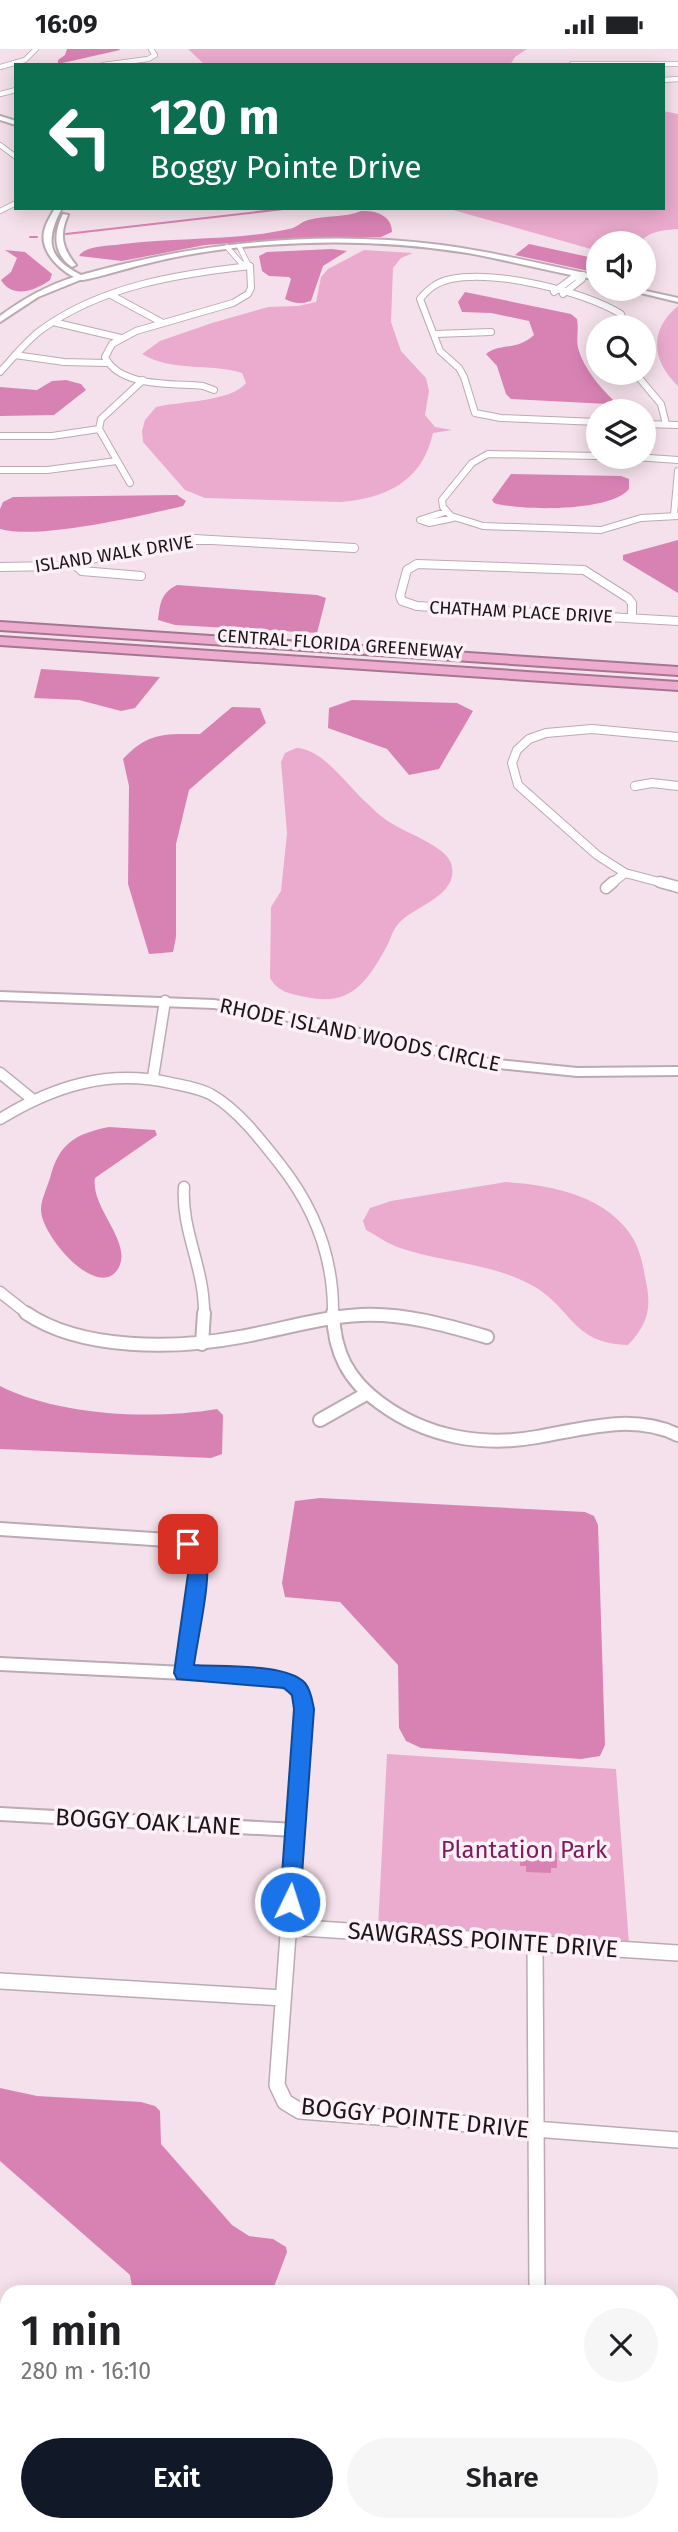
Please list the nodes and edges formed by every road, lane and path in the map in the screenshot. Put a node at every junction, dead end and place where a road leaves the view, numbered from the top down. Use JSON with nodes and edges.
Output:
{"nodes":[{"id":1,"x":36,"y":49,"type":"edge"},
{"id":2,"x":151,"y":49,"type":"edge"},
{"id":3,"x":18,"y":63,"type":"edge"},
{"id":4,"x":118,"y":63,"type":"edge"},
{"id":5,"x":14,"y":65,"type":"edge"},
{"id":6,"x":0,"y":67,"type":"edge"},
{"id":7,"x":58,"y":210,"type":"edge"},
{"id":8,"x":67,"y":210,"type":"edge"},
{"id":9,"x":235,"y":249,"type":"junction"},
{"id":10,"x":250,"y":266,"type":"junction"},
{"id":11,"x":440,"y":271,"type":"dead end"},
{"id":12,"x":91,"y":277,"type":"junction"},
{"id":13,"x":580,"y":277,"type":"junction"},
{"id":14,"x":80,"y":278,"type":"junction"},
{"id":15,"x":448,"y":278,"type":"junction"},
{"id":16,"x":586,"y":278,"type":"edge"},
{"id":17,"x":656,"y":291,"type":"edge"},
{"id":18,"x":554,"y":292,"type":"junction"},
{"id":19,"x":656,"y":293,"type":"edge"},
{"id":20,"x":563,"y":294,"type":"junction"},
{"id":21,"x":111,"y":295,"type":"junction"},
{"id":22,"x":678,"y":297,"type":"edge"},
{"id":23,"x":621,"y":315,"type":"edge"},
{"id":24,"x":53,"y":322,"type":"junction"},
{"id":25,"x":161,"y":322,"type":"junction"},
{"id":26,"x":491,"y":332,"type":"dead end"},
{"id":27,"x":435,"y":334,"type":"junction"},
{"id":28,"x":121,"y":338,"type":"junction"},
{"id":29,"x":15,"y":355,"type":"junction"},
{"id":30,"x":106,"y":362,"type":"junction"},
{"id":31,"x":0,"y":372,"type":"edge"},
{"id":32,"x":143,"y":380,"type":"junction"},
{"id":33,"x":645,"y":385,"type":"edge"},
{"id":34,"x":214,"y":390,"type":"dead end"},
{"id":35,"x":586,"y":422,"type":"edge"},
{"id":36,"x":656,"y":424,"type":"edge"},
{"id":37,"x":666,"y":424,"type":"junction"},
{"id":38,"x":678,"y":425,"type":"edge"},
{"id":39,"x":99,"y":429,"type":"junction"},
{"id":40,"x":0,"y":436,"type":"edge"},
{"id":41,"x":586,"y":456,"type":"edge"},
{"id":42,"x":656,"y":458,"type":"edge"},
{"id":43,"x":678,"y":460,"type":"edge"},
{"id":44,"x":117,"y":461,"type":"junction"},
{"id":45,"x":0,"y":470,"type":"edge"},
{"id":46,"x":678,"y":471,"type":"edge"},
{"id":47,"x":130,"y":483,"type":"dead end"},
{"id":48,"x":445,"y":512,"type":"junction"},
{"id":49,"x":676,"y":515,"type":"edge"},
{"id":50,"x":453,"y":518,"type":"junction"},
{"id":51,"x":354,"y":548,"type":"dead end"},
{"id":52,"x":72,"y":562,"type":"junction"},
{"id":53,"x":0,"y":567,"type":"edge"},
{"id":54,"x":141,"y":576,"type":"dead end"},
{"id":55,"x":632,"y":618,"type":"junction"},
{"id":56,"x":678,"y":621,"type":"edge"},
{"id":57,"x":0,"y":626,"type":"edge"},
{"id":58,"x":0,"y":641,"type":"edge"},
{"id":59,"x":678,"y":671,"type":"edge"},
{"id":60,"x":678,"y":686,"type":"edge"},
{"id":61,"x":678,"y":737,"type":"edge"},
{"id":62,"x":635,"y":786,"type":"dead end"},
{"id":63,"x":678,"y":786,"type":"edge"},
{"id":64,"x":625,"y":873,"type":"junction"},
{"id":65,"x":678,"y":887,"type":"edge"},
{"id":66,"x":606,"y":888,"type":"dead end"},
{"id":67,"x":0,"y":996,"type":"edge"},
{"id":68,"x":165,"y":1001,"type":"junction"},
{"id":69,"x":678,"y":1071,"type":"edge"},
{"id":70,"x":0,"y":1073,"type":"edge"},
{"id":71,"x":153,"y":1077,"type":"junction"},
{"id":72,"x":219,"y":1086,"type":"dead end"},
{"id":73,"x":210,"y":1094,"type":"junction"},
{"id":74,"x":32,"y":1098,"type":"junction"},
{"id":75,"x":0,"y":1119,"type":"edge"},
{"id":76,"x":184,"y":1187,"type":"dead end"},
{"id":77,"x":0,"y":1292,"type":"edge"},
{"id":78,"x":333,"y":1318,"type":"junction"},
{"id":79,"x":487,"y":1337,"type":"dead end"},
{"id":80,"x":202,"y":1343,"type":"junction"},
{"id":81,"x":366,"y":1394,"type":"junction"},
{"id":82,"x":320,"y":1420,"type":"dead end"},
{"id":83,"x":678,"y":1435,"type":"edge"},
{"id":84,"x":0,"y":1529,"type":"edge"},
{"id":85,"x":1,"y":1668,"type":"edge"},
{"id":86,"x":183,"y":1673,"type":"junction"},
{"id":87,"x":0,"y":1814,"type":"edge"},
{"id":88,"x":295,"y":1830,"type":"junction"},
{"id":89,"x":288,"y":1927,"type":"junction"},
{"id":90,"x":535,"y":1943,"type":"junction"},
{"id":91,"x":678,"y":1953,"type":"edge"},
{"id":92,"x":0,"y":1981,"type":"edge"},
{"id":93,"x":283,"y":1998,"type":"junction"},
{"id":94,"x":536,"y":2129,"type":"junction"},
{"id":95,"x":678,"y":2140,"type":"edge"},
{"id":96,"x":537,"y":2285,"type":"edge"}],
"edges":[{"from":1,"to":3,"type":"street"},
{"from":2,"to":4,"type":"street"},
{"from":5,"to":6,"type":"street"},
{"from":7,"to":14,"type":"street"},
{"from":8,"to":12,"type":"street"},
{"from":9,"to":10,"type":"street"},
{"from":9,"to":10,"type":"street"},
{"from":9,"to":12,"type":"street"},
{"from":9,"to":13,"type":"street"},
{"from":10,"to":21,"type":"street"},
{"from":10,"to":25,"type":"street"},
{"from":11,"to":15,"type":"street"},
{"from":12,"to":14,"type":"street"},
{"from":12,"to":14,"type":"street"},
{"from":13,"to":16,"type":"street"},
{"from":13,"to":18,"type":"street"},
{"from":13,"to":20,"type":"street"},
{"from":15,"to":18,"type":"street"},
{"from":15,"to":27,"type":"street"},
{"from":17,"to":22,"type":"street"},
{"from":18,"to":20,"type":"street"},
{"from":19,"to":22,"type":"street"},
{"from":20,"to":23,"type":"street"},
{"from":21,"to":24,"type":"street"},
{"from":21,"to":25,"type":"street"},
{"from":24,"to":28,"type":"street"},
{"from":24,"to":29,"type":"street"},
{"from":25,"to":28,"type":"street"},
{"from":26,"to":27,"type":"street"},
{"from":27,"to":35,"type":"street"},
{"from":28,"to":30,"type":"street"},
{"from":29,"to":30,"type":"street"},
{"from":29,"to":31,"type":"street"},
{"from":30,"to":32,"type":"street"},
{"from":32,"to":34,"type":"street"},
{"from":32,"to":39,"type":"street"},
{"from":33,"to":37,"type":"street"},
{"from":36,"to":37,"type":"street"},
{"from":37,"to":38,"type":"street"},
{"from":39,"to":40,"type":"street"},
{"from":39,"to":44,"type":"street"},
{"from":41,"to":48,"type":"street"},
{"from":42,"to":43,"type":"street"},
{"from":44,"to":45,"type":"street"},
{"from":44,"to":47,"type":"street"},
{"from":46,"to":49,"type":"street"},
{"from":48,"to":50,"type":"street"},
{"from":48,"to":50,"type":"street"},
{"from":49,"to":50,"type":"street"},
{"from":51,"to":52,"type":"street","name":"ISLAND WALK DRIVE"},
{"from":52,"to":53,"type":"street","name":"ISLAND WALK DRIVE"},
{"from":52,"to":54,"type":"street"},
{"from":55,"to":55,"type":"street","name":"CHATHAM PLACE DRIVE"},
{"from":55,"to":56,"type":"street","name":"CHATHAM PLACE DRIVE"},
{"from":57,"to":59,"type":"highway","name":"CENTRAL FLORIDA GREENEWAY"},
{"from":58,"to":60,"type":"highway","name":"CENTRAL FLORIDA GREENEWAY"},
{"from":61,"to":64,"type":"street"},
{"from":62,"to":63,"type":"street"},
{"from":64,"to":65,"type":"street"},
{"from":64,"to":66,"type":"street"},
{"from":67,"to":68,"type":"street","name":"RHODE ISLAND WOODS CIRCLE"},
{"from":68,"to":69,"type":"street","name":"RHODE ISLAND WOODS CIRCLE"},
{"from":68,"to":71,"type":"street"},
{"from":70,"to":74,"type":"street"},
{"from":71,"to":73,"type":"street"},
{"from":71,"to":74,"type":"street"},
{"from":72,"to":73,"type":"street"},
{"from":73,"to":78,"type":"street"},
{"from":74,"to":75,"type":"street"},
{"from":76,"to":80,"type":"street"},
{"from":77,"to":80,"type":"street"},
{"from":78,"to":79,"type":"street"},
{"from":78,"to":80,"type":"street"},
{"from":78,"to":81,"type":"street"},
{"from":81,"to":82,"type":"street"},
{"from":81,"to":83,"type":"street"},
{"from":84,"to":86,"type":"street"},
{"from":85,"to":86,"type":"street","name":"BOGGY POINTE DRIVE"},
{"from":86,"to":88,"type":"street","name":"BOGGY POINTE DRIVE"},
{"from":87,"to":88,"type":"street","name":"BOGGY OAK LANE"},
{"from":88,"to":89,"type":"street","name":"BOGGY POINTE DRIVE"},
{"from":89,"to":90,"type":"street","name":"SAWGRASS POINTE DRIVE"},
{"from":89,"to":93,"type":"street","name":"BOGGY POINTE DRIVE"},
{"from":90,"to":91,"type":"street","name":"SAWGRASS POINTE DRIVE"},
{"from":90,"to":94,"type":"street"},
{"from":92,"to":93,"type":"street"},
{"from":93,"to":94,"type":"street","name":"BOGGY POINTE DRIVE"},
{"from":94,"to":95,"type":"street","name":"BOGGY POINTE DRIVE"},
{"from":94,"to":96,"type":"street"}]}
